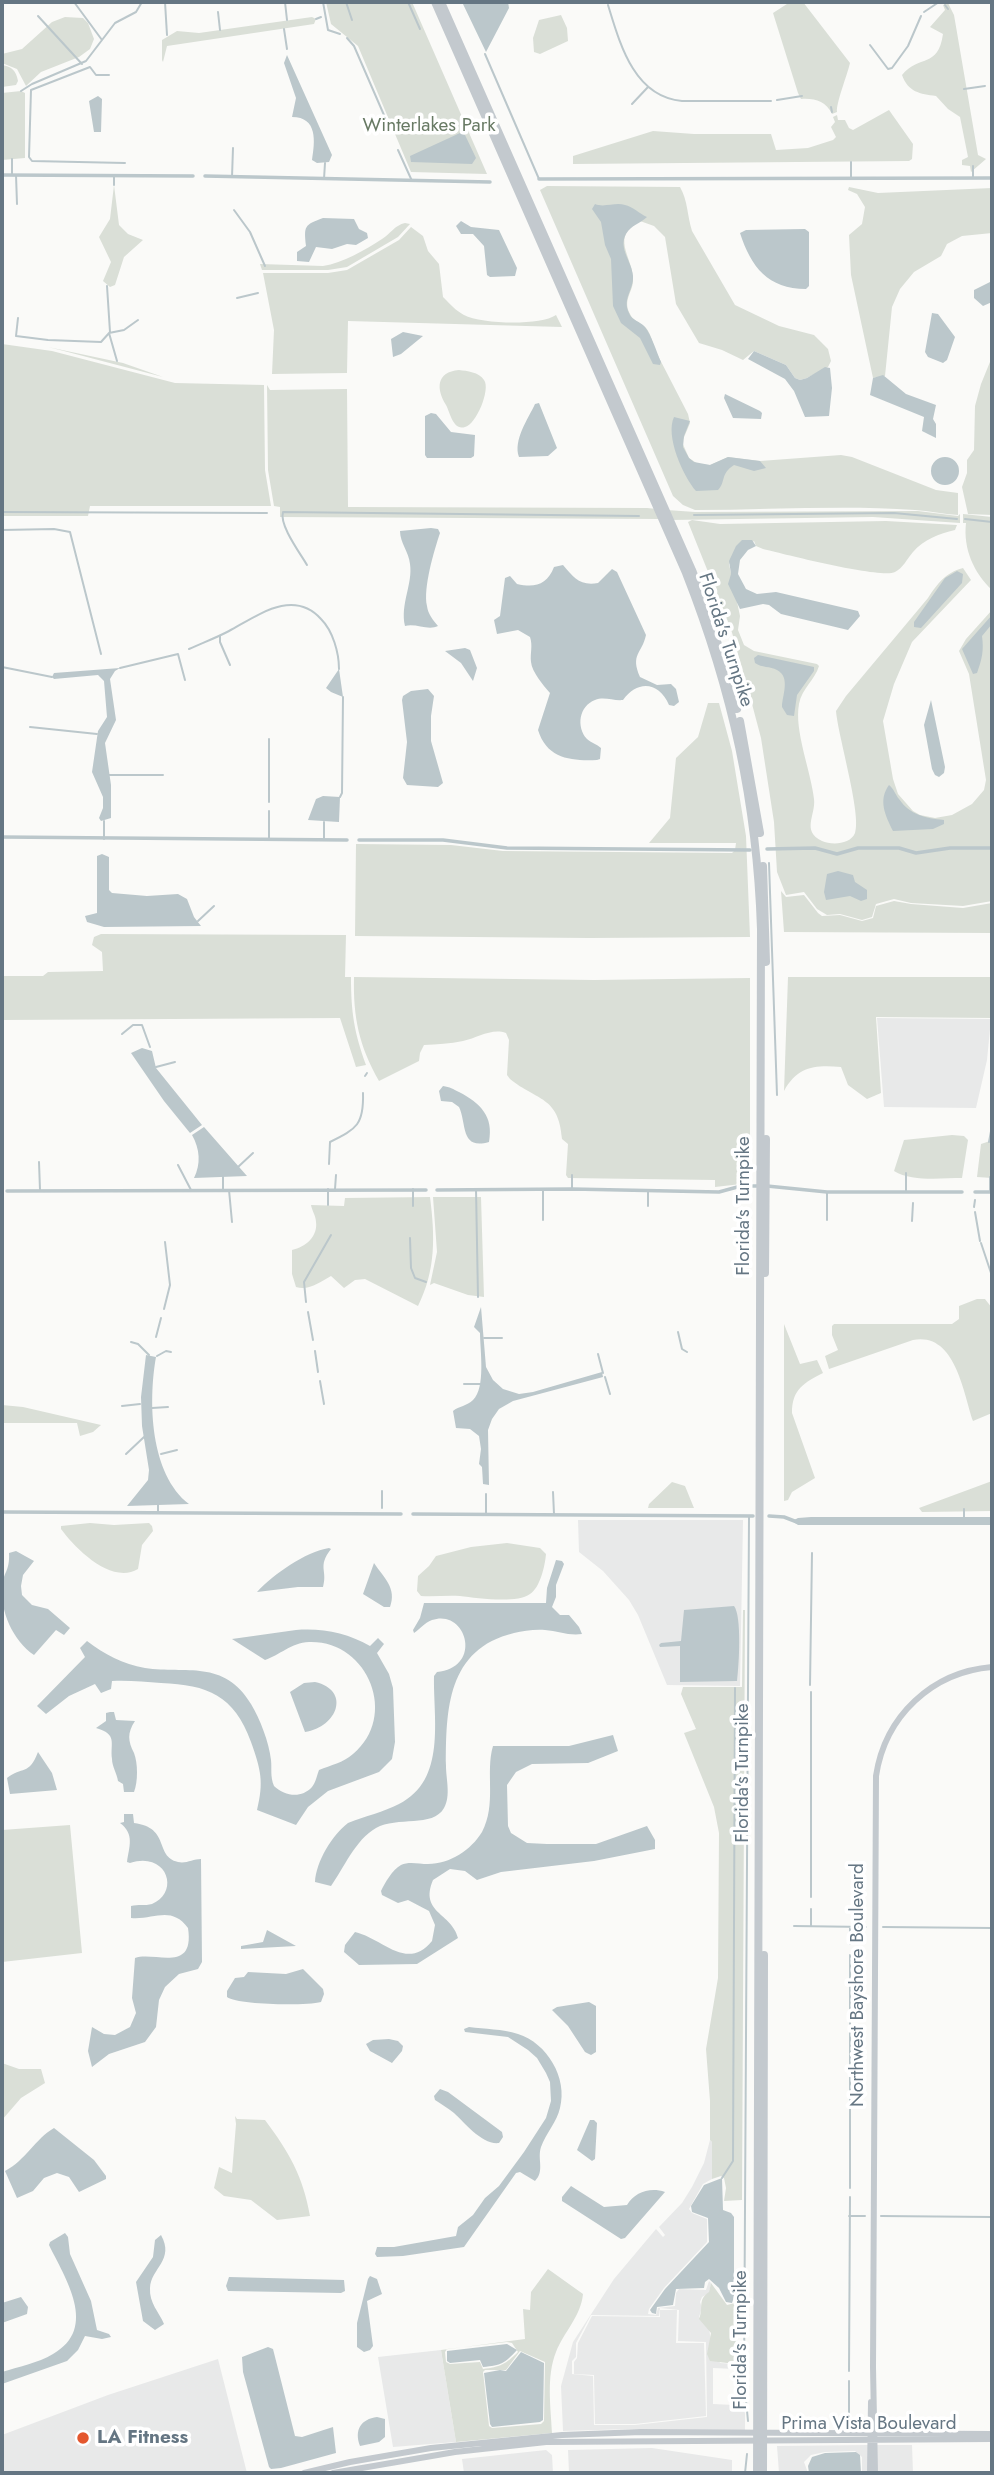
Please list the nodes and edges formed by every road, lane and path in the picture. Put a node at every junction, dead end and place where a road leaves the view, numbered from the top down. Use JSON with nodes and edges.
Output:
{"nodes":[{"id":1,"x":435,"y":2,"type":"edge"},
{"id":2,"x":441,"y":2,"type":"edge"},
{"id":3,"x":763,"y":1174,"type":"junction"},
{"id":4,"x":763,"y":1200,"type":"junction"},
{"id":5,"x":992,"y":1667,"type":"edge"},
{"id":6,"x":746,"y":2436,"type":"junction"},
{"id":7,"x":873,"y":2436,"type":"junction"},
{"id":8,"x":992,"y":2437,"type":"edge"},
{"id":9,"x":453,"y":2448,"type":"junction"},
{"id":10,"x":304,"y":2473,"type":"edge"},
{"id":11,"x":333,"y":2473,"type":"edge"},
{"id":12,"x":757,"y":2473,"type":"edge"},
{"id":13,"x":763,"y":2473,"type":"edge"},
{"id":14,"x":870,"y":2473,"type":"edge"},
{"id":15,"x":875,"y":2473,"type":"edge"}],
"edges":[{"from":1,"to":3,"type":"highway","name":"Florida's Turnpike"},
{"from":2,"to":3,"type":"highway","name":"Florida's Turnpike"},
{"from":3,"to":4,"type":"highway","name":"Florida's Turnpike"},
{"from":4,"to":12,"type":"highway","name":"Florida's Turnpike"},
{"from":4,"to":13,"type":"highway","name":"Florida's Turnpike"},
{"from":5,"to":7,"type":"main road","name":"Northwest Bayshore Boulevard"},
{"from":6,"to":7,"type":"main road","name":"Prima Vista Boulevard"},
{"from":6,"to":9,"type":"main road"},
{"from":6,"to":9,"type":"main road"},
{"from":7,"to":8,"type":"main road","name":"Prima Vista Boulevard"},
{"from":7,"to":14,"type":"main road"},
{"from":7,"to":15,"type":"main road"},
{"from":9,"to":10,"type":"main road"},
{"from":9,"to":11,"type":"main road"}]}
